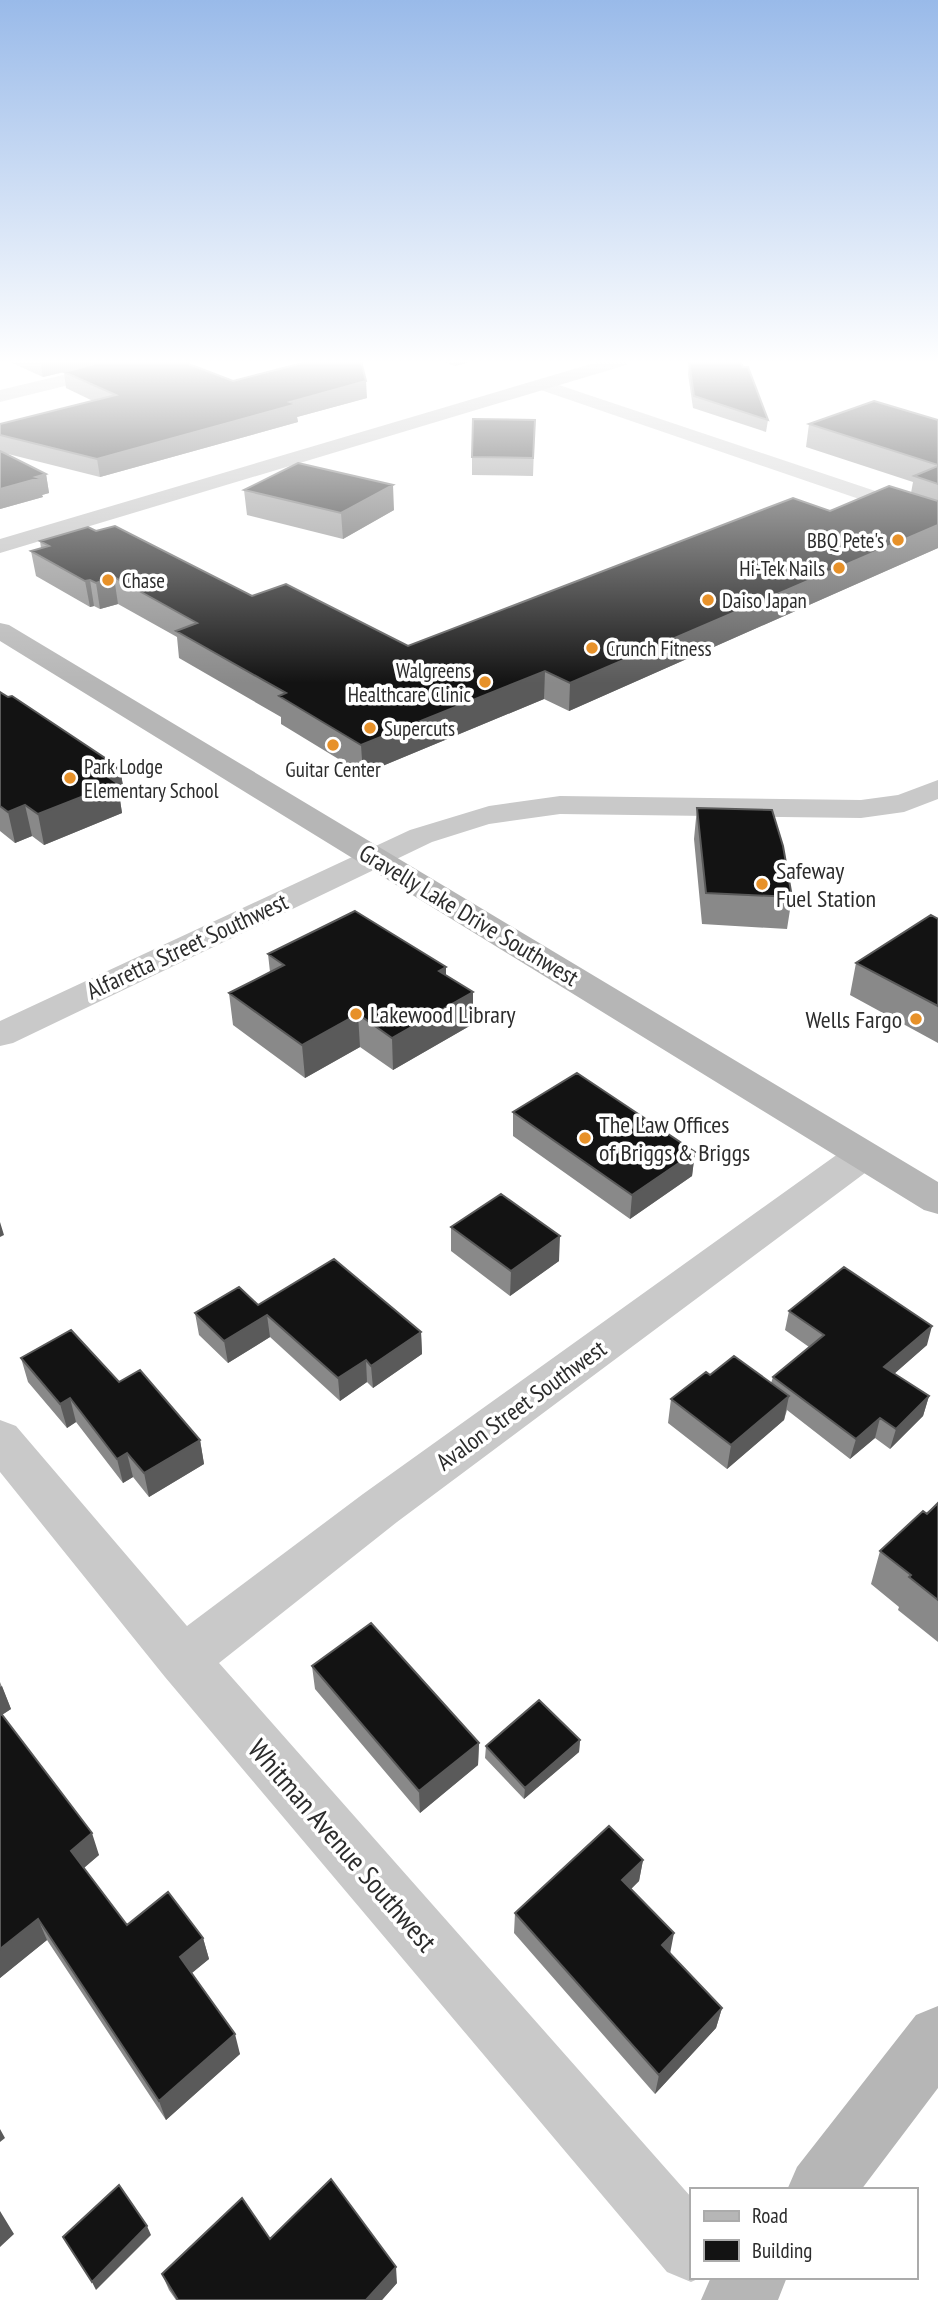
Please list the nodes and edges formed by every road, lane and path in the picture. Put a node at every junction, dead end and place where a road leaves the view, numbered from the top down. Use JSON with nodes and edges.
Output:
{"nodes":[{"id":1,"x":259,"y":468,"type":"edge"},
{"id":2,"x":789,"y":468,"type":"edge"},
{"id":3,"x":938,"y":519,"type":"edge"},
{"id":4,"x":0,"y":546,"type":"edge"},
{"id":5,"x":0,"y":630,"type":"edge"},
{"id":6,"x":938,"y":789,"type":"edge"},
{"id":7,"x":374,"y":858,"type":"junction"},
{"id":8,"x":0,"y":1035,"type":"edge"},
{"id":9,"x":863,"y":1155,"type":"junction"},
{"id":10,"x":938,"y":1200,"type":"edge"},
{"id":11,"x":0,"y":1439,"type":"edge"},
{"id":12,"x":184,"y":1660,"type":"junction"},
{"id":13,"x":938,"y":2037,"type":"edge"},
{"id":14,"x":822,"y":2188,"type":"edge"},
{"id":15,"x":690,"y":2247,"type":"edge"},
{"id":16,"x":718,"y":2279,"type":"edge"},
{"id":17,"x":752,"y":2279,"type":"edge"},
{"id":18,"x":736,"y":2300,"type":"edge"}],
"edges":[{"from":1,"to":4,"type":"main road"},
{"from":2,"to":3,"type":"street"},
{"from":5,"to":7,"type":"main road","name":"Gravelly Lake Drive Southwest"},
{"from":6,"to":7,"type":"street","name":"Alfaretta Street Southwest"},
{"from":7,"to":8,"type":"street","name":"Alfaretta Street Southwest"},
{"from":7,"to":9,"type":"main road","name":"Gravelly Lake Drive Southwest"},
{"from":9,"to":10,"type":"main road","name":"Gravelly Lake Drive Southwest"},
{"from":9,"to":12,"type":"street","name":"Avalon Street Southwest"},
{"from":11,"to":12,"type":"street","name":"Whitman Avenue Southwest"},
{"from":12,"to":15,"type":"street","name":"Whitman Avenue Southwest"},
{"from":13,"to":14,"type":"main road"},
{"from":16,"to":18,"type":"street"},
{"from":17,"to":18,"type":"main road"}]}
